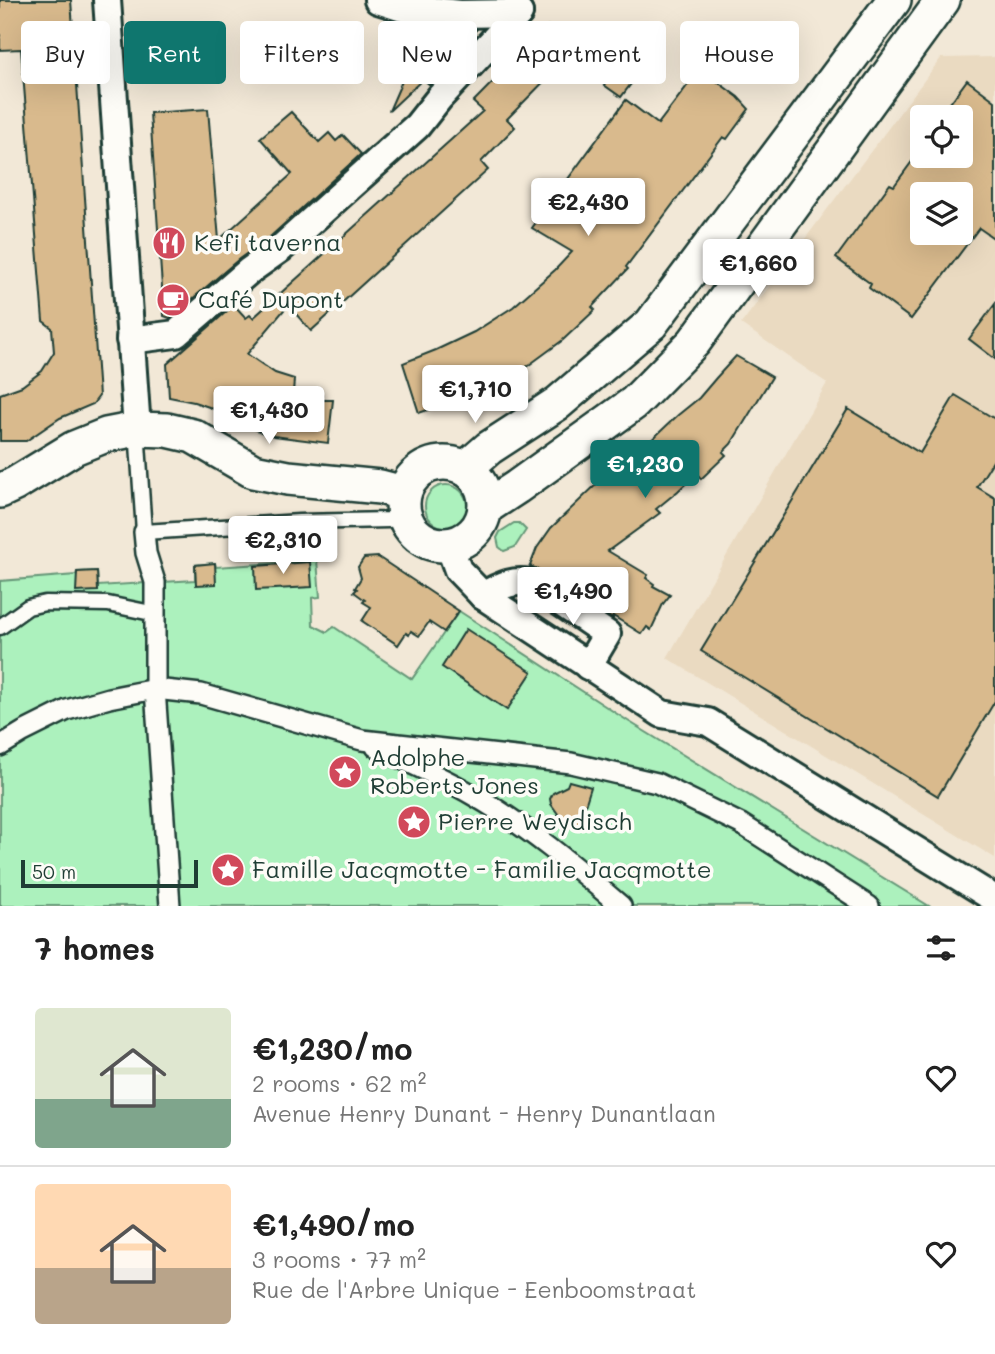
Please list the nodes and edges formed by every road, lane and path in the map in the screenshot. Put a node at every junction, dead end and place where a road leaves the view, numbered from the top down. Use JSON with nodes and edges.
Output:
{"nodes":[{"id":1,"x":107,"y":0,"type":"edge"},
{"id":2,"x":378,"y":0,"type":"edge"},
{"id":3,"x":894,"y":0,"type":"edge"},
{"id":4,"x":943,"y":0,"type":"edge"},
{"id":5,"x":130,"y":340,"type":"junction"},
{"id":6,"x":137,"y":429,"type":"junction"},
{"id":7,"x":465,"y":468,"type":"junction"},
{"id":8,"x":0,"y":491,"type":"edge"},
{"id":9,"x":403,"y":503,"type":"junction"},
{"id":10,"x":485,"y":508,"type":"junction"},
{"id":11,"x":144,"y":532,"type":"junction"},
{"id":12,"x":449,"y":545,"type":"junction"},
{"id":13,"x":483,"y":596,"type":"junction"},
{"id":14,"x":156,"y":614,"type":"junction"},
{"id":15,"x":0,"y":627,"type":"edge"},
{"id":16,"x":588,"y":666,"type":"junction"},
{"id":17,"x":155,"y":689,"type":"junction"},
{"id":18,"x":362,"y":740,"type":"junction"},
{"id":19,"x":0,"y":746,"type":"edge"},
{"id":20,"x":995,"y":899,"type":"edge"},
{"id":21,"x":170,"y":906,"type":"edge"},
{"id":22,"x":621,"y":906,"type":"edge"},
{"id":23,"x":869,"y":906,"type":"edge"}],
"edges":[{"from":1,"to":5,"type":"street"},
{"from":2,"to":5,"type":"street"},
{"from":3,"to":7,"type":"street"},
{"from":4,"to":10,"type":"street"},
{"from":5,"to":6,"type":"street"},
{"from":6,"to":8,"type":"street"},
{"from":6,"to":9,"type":"street"},
{"from":6,"to":11,"type":"lane"},
{"from":7,"to":9,"type":"street"},
{"from":7,"to":10,"type":"street"},
{"from":9,"to":11,"type":"lane"},
{"from":9,"to":12,"type":"street"},
{"from":10,"to":12,"type":"street"},
{"from":11,"to":14,"type":"street"},
{"from":12,"to":13,"type":"street"},
{"from":13,"to":16,"type":"street"},
{"from":13,"to":16,"type":"street"},
{"from":14,"to":15,"type":"lane"},
{"from":14,"to":17,"type":"street"},
{"from":16,"to":20,"type":"street"},
{"from":17,"to":18,"type":"street"},
{"from":17,"to":19,"type":"street"},
{"from":17,"to":21,"type":"street"},
{"from":18,"to":22,"type":"street"},
{"from":18,"to":23,"type":"street"}]}
